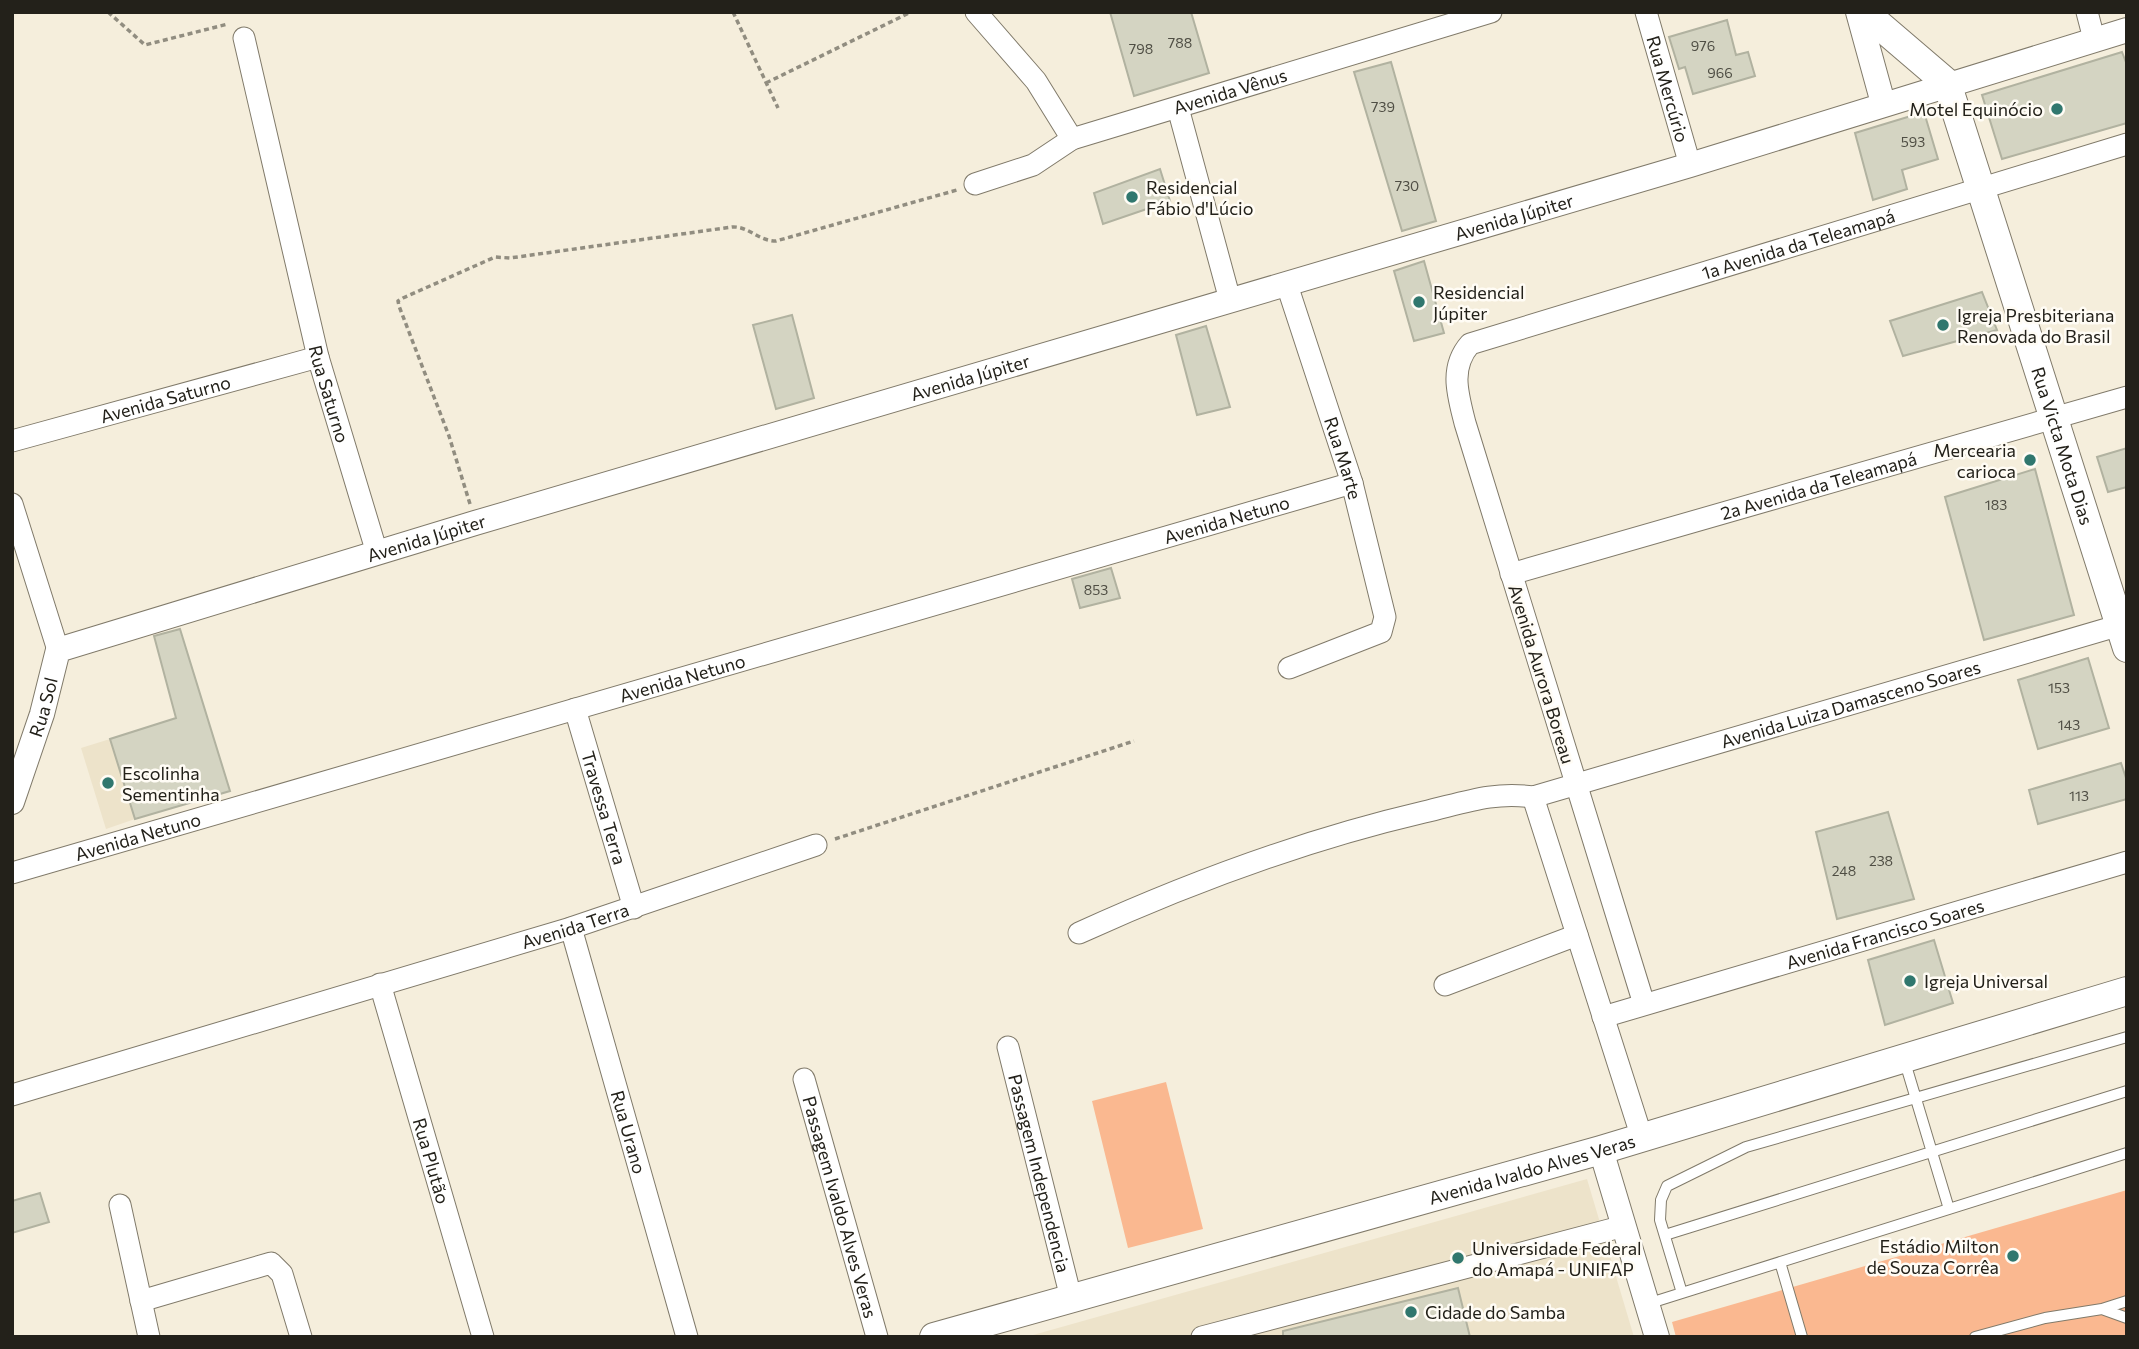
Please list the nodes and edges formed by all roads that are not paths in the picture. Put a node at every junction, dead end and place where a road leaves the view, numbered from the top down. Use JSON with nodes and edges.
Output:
{"nodes":[{"id":1,"x":976,"y":12,"type":"edge"},
{"id":2,"x":1491,"y":12,"type":"edge"},
{"id":3,"x":1646,"y":12,"type":"edge"},
{"id":4,"x":1858,"y":12,"type":"edge"},
{"id":5,"x":1864,"y":12,"type":"edge"},
{"id":6,"x":2087,"y":12,"type":"edge"},
{"id":7,"x":242,"y":30,"type":"road end"},
{"id":8,"x":2127,"y":30,"type":"edge"},
{"id":9,"x":2094,"y":39,"type":"junction"},
{"id":10,"x":1947,"y":83,"type":"junction"},
{"id":11,"x":1884,"y":103,"type":"junction"},
{"id":12,"x":1178,"y":108,"type":"junction"},
{"id":13,"x":1072,"y":139,"type":"junction"},
{"id":14,"x":2127,"y":144,"type":"edge"},
{"id":15,"x":1690,"y":165,"type":"junction"},
{"id":16,"x":975,"y":184,"type":"road end"},
{"id":17,"x":1981,"y":189,"type":"junction"},
{"id":18,"x":1287,"y":285,"type":"junction"},
{"id":19,"x":1230,"y":300,"type":"junction"},
{"id":20,"x":1470,"y":344,"type":"joint"},
{"id":21,"x":318,"y":357,"type":"junction"},
{"id":22,"x":2127,"y":397,"type":"edge"},
{"id":23,"x":2053,"y":418,"type":"junction"},
{"id":24,"x":12,"y":441,"type":"edge"},
{"id":25,"x":1352,"y":483,"type":"junction"},
{"id":26,"x":12,"y":504,"type":"edge"},
{"id":27,"x":377,"y":553,"type":"junction"},
{"id":28,"x":1511,"y":574,"type":"junction"},
{"id":29,"x":2124,"y":632,"type":"edge"},
{"id":30,"x":58,"y":650,"type":"junction"},
{"id":31,"x":1289,"y":668,"type":"dead end"},
{"id":32,"x":575,"y":709,"type":"junction"},
{"id":33,"x":1576,"y":785,"type":"junction"},
{"id":34,"x":1533,"y":797,"type":"junction"},
{"id":35,"x":12,"y":802,"type":"edge"},
{"id":36,"x":816,"y":845,"type":"road end"},
{"id":37,"x":2127,"y":862,"type":"edge"},
{"id":38,"x":12,"y":873,"type":"edge"},
{"id":39,"x":634,"y":908,"type":"junction"},
{"id":40,"x":571,"y":928,"type":"junction"},
{"id":41,"x":1079,"y":933,"type":"dead end"},
{"id":42,"x":1577,"y":935,"type":"junction"},
{"id":43,"x":380,"y":984,"type":"junction"},
{"id":44,"x":1445,"y":985,"type":"dead end"},
{"id":45,"x":2127,"y":991,"type":"edge"},
{"id":46,"x":1644,"y":1004,"type":"junction"},
{"id":47,"x":1603,"y":1017,"type":"junction"},
{"id":48,"x":2127,"y":1037,"type":"edge"},
{"id":49,"x":1008,"y":1047,"type":"dead end"},
{"id":50,"x":1904,"y":1059,"type":"junction"},
{"id":51,"x":804,"y":1079,"type":"dead end"},
{"id":52,"x":2127,"y":1091,"type":"edge"},
{"id":53,"x":12,"y":1095,"type":"edge"},
{"id":54,"x":1915,"y":1098,"type":"junction"},
{"id":55,"x":1642,"y":1138,"type":"junction"},
{"id":56,"x":1601,"y":1150,"type":"junction"},
{"id":57,"x":1932,"y":1152,"type":"junction"},
{"id":58,"x":2127,"y":1153,"type":"edge"},
{"id":59,"x":120,"y":1205,"type":"dead end"},
{"id":60,"x":1949,"y":1209,"type":"junction"},
{"id":61,"x":1624,"y":1226,"type":"junction"},
{"id":62,"x":1665,"y":1235,"type":"junction"},
{"id":63,"x":1780,"y":1262,"type":"junction"},
{"id":64,"x":1682,"y":1293,"type":"junction"},
{"id":65,"x":1071,"y":1298,"type":"junction"},
{"id":66,"x":141,"y":1301,"type":"junction"},
{"id":67,"x":2127,"y":1301,"type":"edge"},
{"id":68,"x":1647,"y":1304,"type":"junction"},
{"id":69,"x":2102,"y":1309,"type":"junction"},
{"id":70,"x":2127,"y":1318,"type":"edge"},
{"id":71,"x":949,"y":1335,"type":"edge"},
{"id":72,"x":149,"y":1337,"type":"edge"},
{"id":73,"x":301,"y":1337,"type":"edge"},
{"id":74,"x":483,"y":1337,"type":"edge"},
{"id":75,"x":687,"y":1337,"type":"edge"},
{"id":76,"x":877,"y":1337,"type":"edge"},
{"id":77,"x":1202,"y":1337,"type":"edge"},
{"id":78,"x":1657,"y":1337,"type":"edge"},
{"id":79,"x":1802,"y":1337,"type":"edge"},
{"id":80,"x":1975,"y":1337,"type":"edge"}],
"edges":[{"from":1,"to":13,"type":"street"},
{"from":2,"to":12,"type":"street","name":"Avenida Vênus"},
{"from":3,"to":15,"type":"street","name":"Rua Mercúrio"},
{"from":4,"to":11,"type":"street"},
{"from":5,"to":10,"type":"main road"},
{"from":6,"to":9,"type":"street"},
{"from":7,"to":21,"type":"street","name":"Rua Saturno"},
{"from":8,"to":9,"type":"street","name":"Avenida Júpiter"},
{"from":9,"to":10,"type":"street","name":"Avenida Júpiter"},
{"from":10,"to":11,"type":"street","name":"Avenida Júpiter"},
{"from":10,"to":17,"type":"main road","name":"Rua Victa Mota Dias"},
{"from":11,"to":15,"type":"street","name":"Avenida Júpiter"},
{"from":12,"to":13,"type":"street","name":"Avenida Vênus"},
{"from":12,"to":19,"type":"street"},
{"from":13,"to":16,"type":"street","name":"Avenida Vênus"},
{"from":14,"to":17,"type":"street","name":"1a Avenida da Teleamapá"},
{"from":15,"to":18,"type":"street","name":"Avenida Júpiter"},
{"from":17,"to":20,"type":"street","name":"1a Avenida da Teleamapá"},
{"from":17,"to":23,"type":"main road","name":"Rua Victa Mota Dias"},
{"from":18,"to":19,"type":"street","name":"Avenida Júpiter"},
{"from":18,"to":25,"type":"street","name":"Rua Marte"},
{"from":19,"to":27,"type":"street","name":"Avenida Júpiter"},
{"from":20,"to":28,"type":"street","name":"Avenida Aurora Boreau"},
{"from":21,"to":24,"type":"street","name":"Avenida Saturno"},
{"from":21,"to":27,"type":"street","name":"Rua Saturno"},
{"from":22,"to":23,"type":"street","name":"2a Avenida da Teleamapá"},
{"from":23,"to":28,"type":"street","name":"2a Avenida da Teleamapá"},
{"from":23,"to":29,"type":"main road","name":"Rua Victa Mota Dias"},
{"from":25,"to":31,"type":"street","name":"Rua Marte"},
{"from":25,"to":32,"type":"street","name":"Avenida Netuno"},
{"from":26,"to":30,"type":"street"},
{"from":27,"to":30,"type":"street","name":"Avenida Júpiter"},
{"from":28,"to":33,"type":"street","name":"Avenida Aurora Boreau"},
{"from":29,"to":33,"type":"street","name":"Avenida Luiza Damasceno Soares"},
{"from":30,"to":35,"type":"street","name":"Rua Sol"},
{"from":32,"to":38,"type":"street","name":"Avenida Netuno"},
{"from":32,"to":39,"type":"street","name":"Travessa Terra"},
{"from":33,"to":34,"type":"street","name":"Avenida Luiza Damasceno Soares"},
{"from":33,"to":46,"type":"street","name":"Avenida Aurora Boreau"},
{"from":34,"to":41,"type":"street","name":"Avenida Luiza Damasceno Soares"},
{"from":34,"to":42,"type":"street"},
{"from":36,"to":39,"type":"street","name":"Avenida Terra"},
{"from":37,"to":46,"type":"street","name":"Avenida Francisco Soares"},
{"from":39,"to":40,"type":"street","name":"Avenida Terra"},
{"from":40,"to":43,"type":"street","name":"Avenida Terra"},
{"from":40,"to":75,"type":"street","name":"Rua Urano"},
{"from":42,"to":44,"type":"street"},
{"from":42,"to":47,"type":"street"},
{"from":43,"to":53,"type":"street","name":"Avenida Terra"},
{"from":43,"to":74,"type":"street","name":"Rua Plutão"},
{"from":45,"to":50,"type":"main road","name":"Avenida Ivaldo Alves Veras"},
{"from":46,"to":47,"type":"street","name":"Avenida Francisco Soares"},
{"from":47,"to":55,"type":"street"},
{"from":48,"to":54,"type":"lane"},
{"from":49,"to":65,"type":"street","name":"Passagem Independencia"},
{"from":50,"to":54,"type":"lane"},
{"from":50,"to":55,"type":"main road","name":"Avenida Ivaldo Alves Veras"},
{"from":51,"to":76,"type":"street","name":"Passagem Ivaldo Alves Veras"},
{"from":52,"to":57,"type":"lane"},
{"from":54,"to":57,"type":"lane"},
{"from":54,"to":62,"type":"lane"},
{"from":55,"to":56,"type":"main road","name":"Avenida Ivaldo Alves Veras"},
{"from":56,"to":61,"type":"street"},
{"from":56,"to":65,"type":"main road","name":"Avenida Ivaldo Alves Veras"},
{"from":57,"to":60,"type":"lane"},
{"from":57,"to":62,"type":"lane"},
{"from":58,"to":60,"type":"lane"},
{"from":59,"to":66,"type":"street"},
{"from":60,"to":63,"type":"lane"},
{"from":61,"to":68,"type":"street"},
{"from":61,"to":77,"type":"street"},
{"from":62,"to":64,"type":"lane"},
{"from":63,"to":64,"type":"lane"},
{"from":63,"to":79,"type":"lane"},
{"from":64,"to":68,"type":"lane"},
{"from":65,"to":71,"type":"main road","name":"Avenida Ivaldo Alves Veras"},
{"from":66,"to":72,"type":"street"},
{"from":66,"to":73,"type":"street"},
{"from":67,"to":69,"type":"lane"},
{"from":68,"to":78,"type":"street"},
{"from":69,"to":70,"type":"lane"},
{"from":69,"to":80,"type":"lane"}]}
